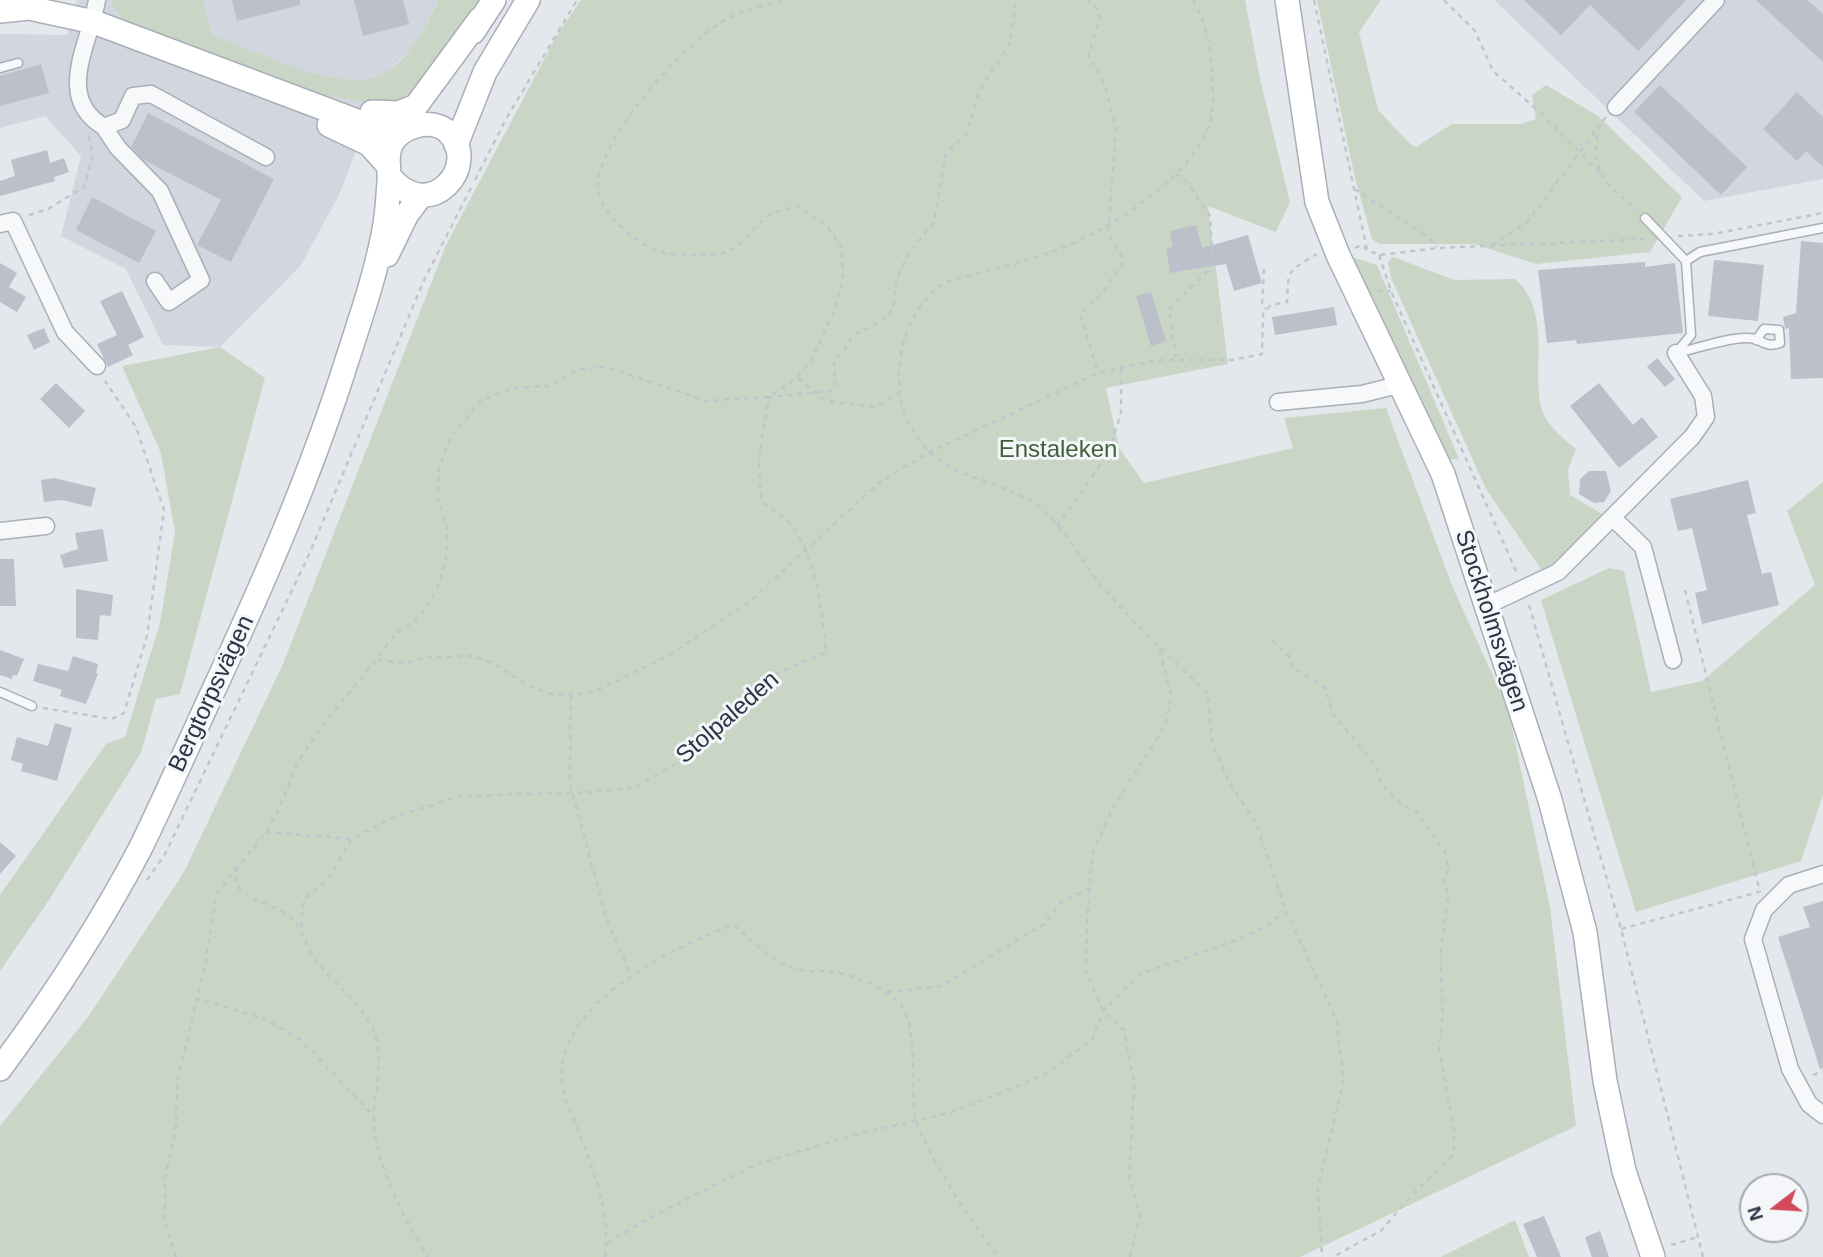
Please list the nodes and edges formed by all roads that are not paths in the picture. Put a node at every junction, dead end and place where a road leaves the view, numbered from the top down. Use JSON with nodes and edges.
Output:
{"nodes":[{"id":1,"x":494,"y":0,"type":"edge"},
{"id":2,"x":528,"y":0,"type":"edge"},
{"id":3,"x":1287,"y":0,"type":"edge"},
{"id":4,"x":1716,"y":0,"type":"edge"},
{"id":5,"x":0,"y":11,"type":"edge"},
{"id":6,"x":96,"y":11,"type":"edge"},
{"id":7,"x":480,"y":19,"type":"junction"},
{"id":8,"x":19,"y":63,"type":"dead end"},
{"id":9,"x":0,"y":68,"type":"edge"},
{"id":10,"x":274,"y":90,"type":"junction"},
{"id":11,"x":1616,"y":107,"type":"road end"},
{"id":12,"x":414,"y":127,"type":"junction"},
{"id":13,"x":96,"y":130,"type":"junction"},
{"id":14,"x":456,"y":145,"type":"junction"},
{"id":15,"x":267,"y":158,"type":"dead end"},
{"id":16,"x":388,"y":170,"type":"junction"},
{"id":17,"x":420,"y":197,"type":"junction"},
{"id":18,"x":1645,"y":218,"type":"road end"},
{"id":19,"x":6,"y":222,"type":"edge"},
{"id":20,"x":1823,"y":228,"type":"edge"},
{"id":21,"x":1686,"y":261,"type":"junction"},
{"id":22,"x":155,"y":281,"type":"dead end"},
{"id":23,"x":369,"y":292,"type":"junction"},
{"id":24,"x":1756,"y":340,"type":"dead end"},
{"id":25,"x":1676,"y":354,"type":"junction"},
{"id":26,"x":97,"y":366,"type":"road end"},
{"id":27,"x":1398,"y":385,"type":"junction"},
{"id":28,"x":1278,"y":402,"type":"dead end"},
{"id":29,"x":1614,"y":518,"type":"junction"},
{"id":30,"x":46,"y":526,"type":"dead end"},
{"id":31,"x":0,"y":531,"type":"edge"},
{"id":32,"x":1486,"y":607,"type":"junction"},
{"id":33,"x":1673,"y":660,"type":"dead end"},
{"id":34,"x":0,"y":692,"type":"edge"},
{"id":35,"x":32,"y":706,"type":"road end"},
{"id":36,"x":1823,"y":874,"type":"edge"},
{"id":37,"x":0,"y":1069,"type":"edge"},
{"id":38,"x":1823,"y":1115,"type":"edge"},
{"id":39,"x":1653,"y":1257,"type":"edge"}],
"edges":[{"from":1,"to":7,"type":"main road","name":"Bergtorpsvägen"},
{"from":2,"to":14,"type":"main road"},
{"from":3,"to":27,"type":"main road","name":"Stockholmsvägen"},
{"from":4,"to":11,"type":"street"},
{"from":5,"to":6,"type":"main road"},
{"from":6,"to":10,"type":"main road"},
{"from":6,"to":13,"type":"street"},
{"from":7,"to":10,"type":"main road"},
{"from":7,"to":12,"type":"main road","name":"Bergtorpsvägen"},
{"from":8,"to":9,"type":"lane"},
{"from":10,"to":12,"type":"main road"},
{"from":10,"to":16,"type":"main road"},
{"from":12,"to":14,"type":"main road"},
{"from":12,"to":16,"type":"main road","name":"Bergtorpsvägen"},
{"from":13,"to":15,"type":"street"},
{"from":13,"to":22,"type":"street"},
{"from":14,"to":17,"type":"main road"},
{"from":16,"to":17,"type":"main road"},
{"from":16,"to":23,"type":"main road","name":"Bergtorpsvägen"},
{"from":17,"to":23,"type":"main road","name":"Bergtorpsvägen"},
{"from":18,"to":21,"type":"lane"},
{"from":19,"to":26,"type":"street"},
{"from":20,"to":21,"type":"lane"},
{"from":21,"to":25,"type":"lane"},
{"from":23,"to":37,"type":"main road","name":"Bergtorpsvägen"},
{"from":24,"to":25,"type":"lane"},
{"from":25,"to":29,"type":"street"},
{"from":27,"to":28,"type":"street"},
{"from":27,"to":32,"type":"main road","name":"Stockholmsvägen"},
{"from":29,"to":32,"type":"street"},
{"from":29,"to":33,"type":"street"},
{"from":30,"to":31,"type":"street"},
{"from":32,"to":39,"type":"main road","name":"Stockholmsvägen"},
{"from":34,"to":35,"type":"lane"},
{"from":36,"to":38,"type":"street"}]}
